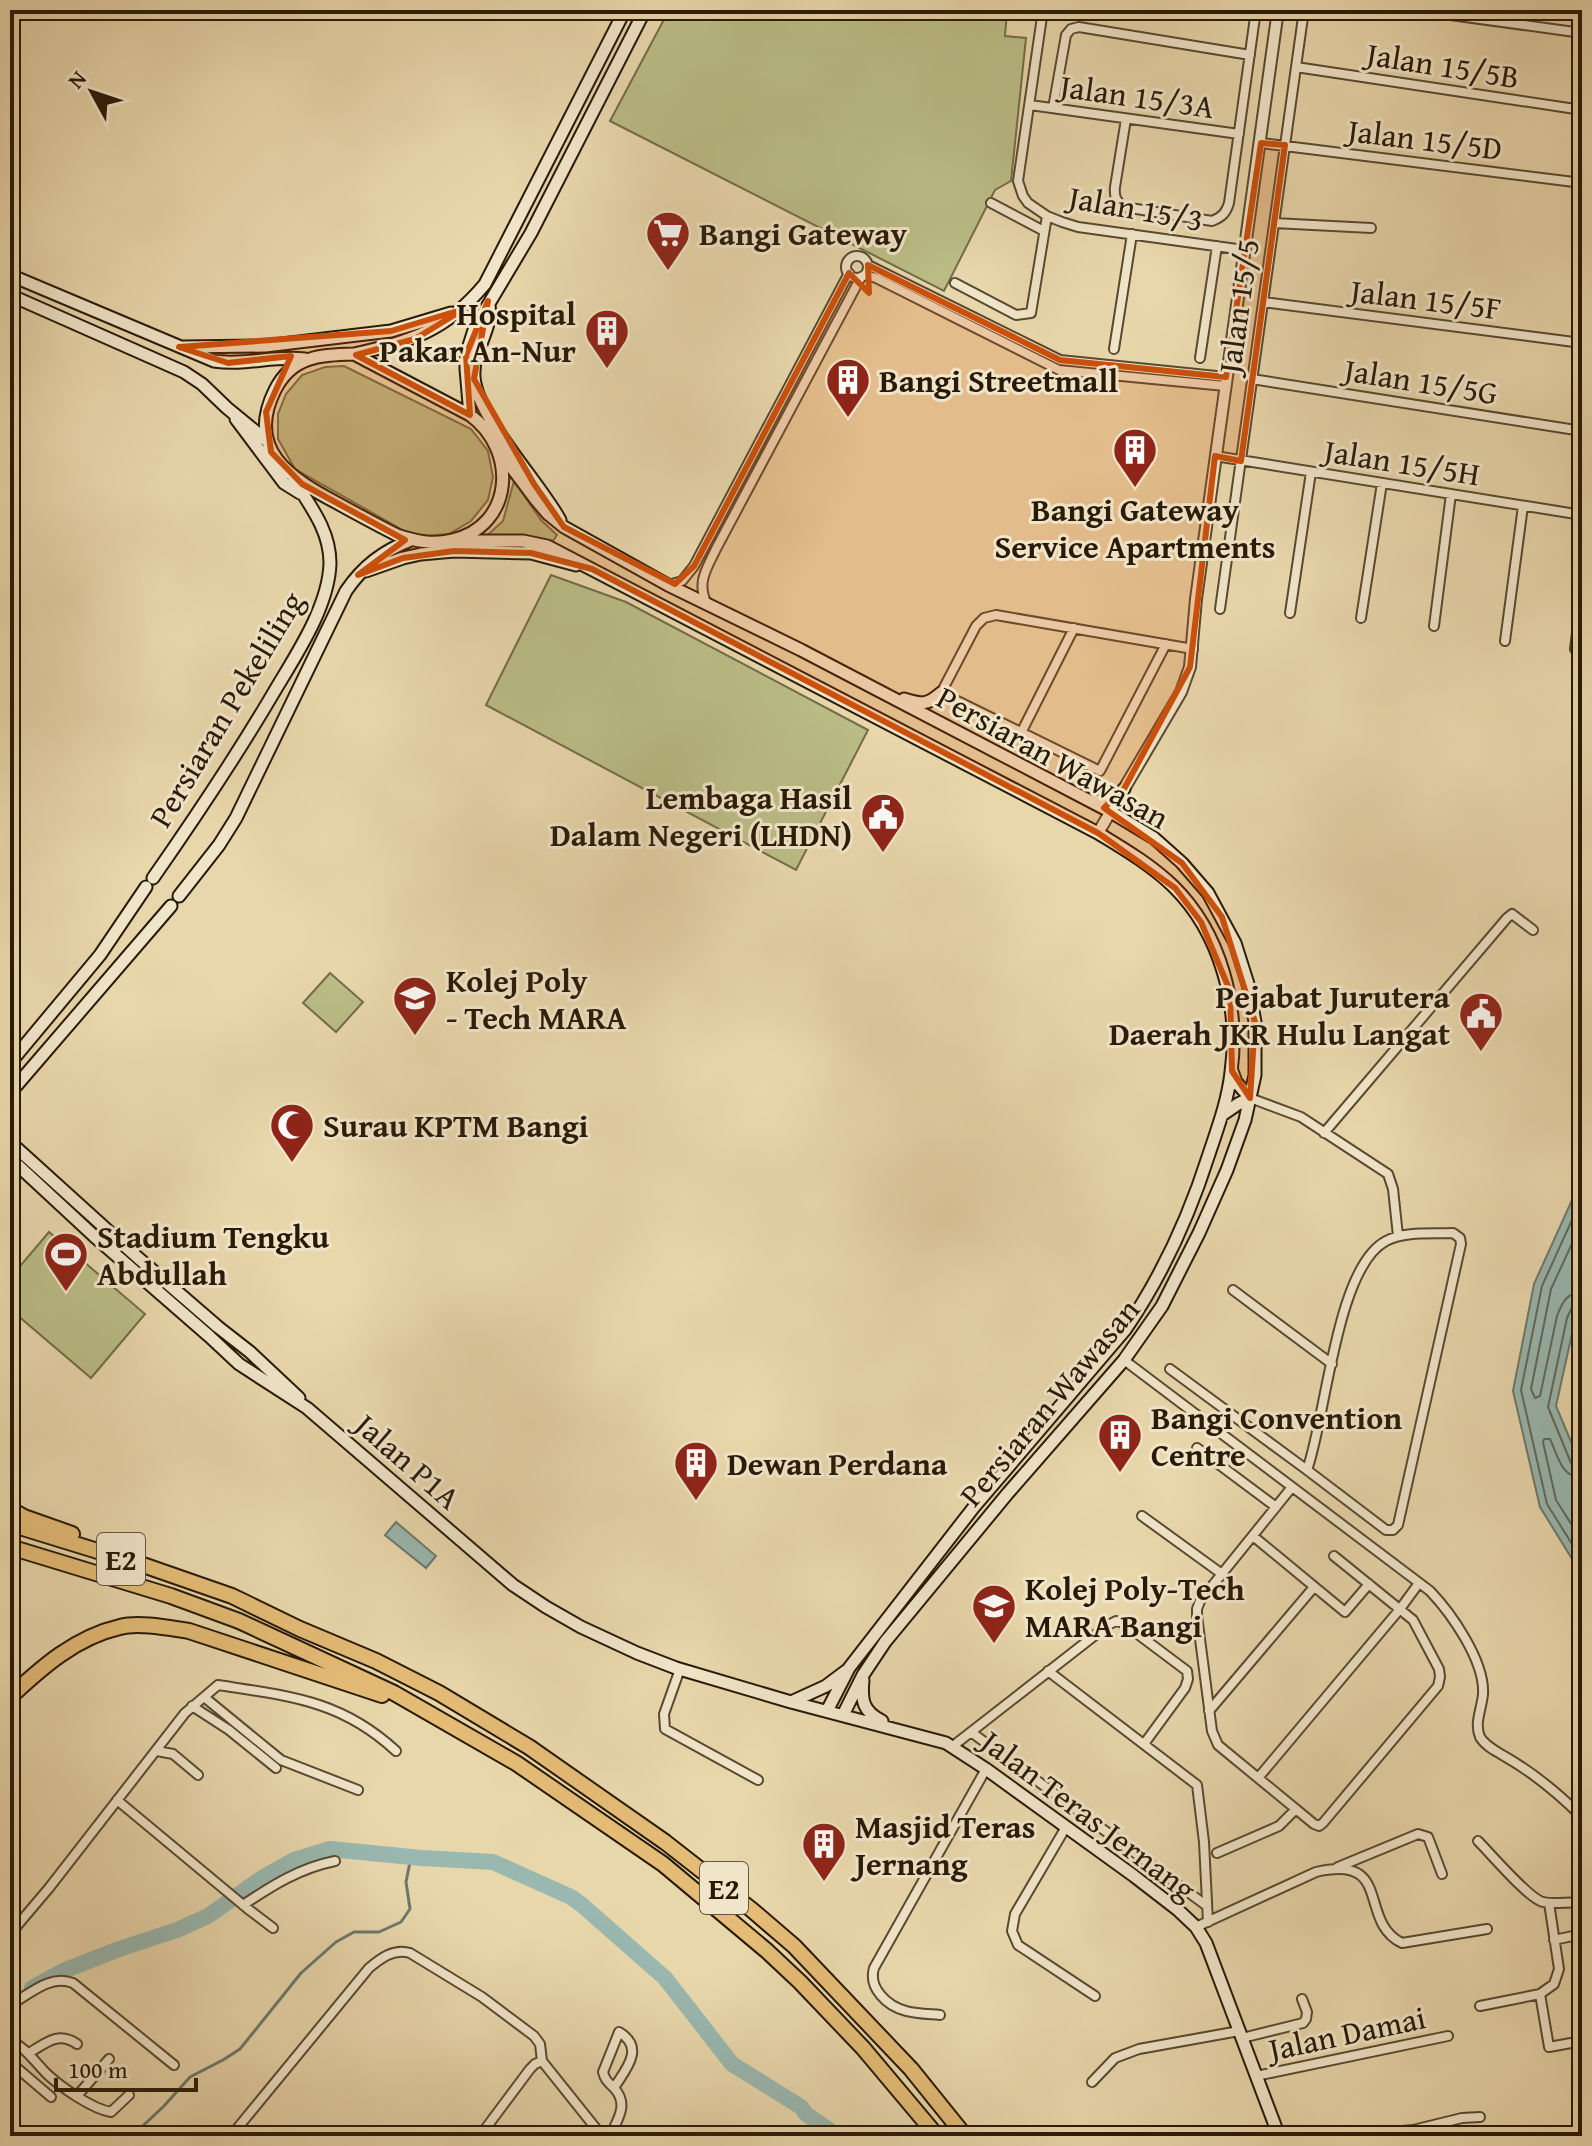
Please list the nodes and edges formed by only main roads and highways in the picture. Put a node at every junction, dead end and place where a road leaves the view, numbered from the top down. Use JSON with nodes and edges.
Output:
{"nodes":[{"id":1,"x":625,"y":10,"type":"edge"},
{"id":2,"x":645,"y":10,"type":"edge"},
{"id":3,"x":10,"y":275,"type":"edge"},
{"id":4,"x":10,"y":295,"type":"edge"},
{"id":5,"x":489,"y":304,"type":"junction"},
{"id":6,"x":460,"y":310,"type":"junction"},
{"id":7,"x":179,"y":347,"type":"junction"},
{"id":8,"x":354,"y":354,"type":"junction"},
{"id":9,"x":305,"y":359,"type":"junction"},
{"id":10,"x":227,"y":408,"type":"junction"},
{"id":11,"x":470,"y":415,"type":"junction"},
{"id":12,"x":266,"y":440,"type":"junction"},
{"id":13,"x":500,"y":452,"type":"junction"},
{"id":14,"x":292,"y":476,"type":"junction"},
{"id":15,"x":304,"y":495,"type":"junction"},
{"id":16,"x":564,"y":527,"type":"junction"},
{"id":17,"x":411,"y":540,"type":"junction"},
{"id":18,"x":451,"y":541,"type":"junction"},
{"id":19,"x":592,"y":569,"type":"junction"},
{"id":20,"x":358,"y":575,"type":"junction"},
{"id":21,"x":941,"y":693,"type":"road end"},
{"id":22,"x":891,"y":697,"type":"junction"},
{"id":23,"x":1089,"y":801,"type":"junction"},
{"id":24,"x":1132,"y":825,"type":"junction"},
{"id":25,"x":179,"y":896,"type":"dead end"},
{"id":26,"x":171,"y":906,"type":"dead end"},
{"id":27,"x":10,"y":1063,"type":"edge"},
{"id":28,"x":1232,"y":1071,"type":"junction"},
{"id":29,"x":10,"y":1093,"type":"edge"},
{"id":30,"x":1250,"y":1098,"type":"junction"},
{"id":31,"x":1222,"y":1115,"type":"junction"},
{"id":32,"x":10,"y":1142,"type":"edge"},
{"id":33,"x":10,"y":1158,"type":"edge"},
{"id":34,"x":1125,"y":1330,"type":"junction"},
{"id":35,"x":1124,"y":1360,"type":"junction"},
{"id":36,"x":1086,"y":1377,"type":"junction"},
{"id":37,"x":307,"y":1408,"type":"junction"},
{"id":38,"x":1008,"y":1493,"type":"junction"},
{"id":39,"x":974,"y":1507,"type":"junction"},
{"id":40,"x":10,"y":1509,"type":"edge"},
{"id":41,"x":10,"y":1524,"type":"edge"},
{"id":42,"x":968,"y":1542,"type":"junction"},
{"id":43,"x":10,"y":1547,"type":"edge"},
{"id":44,"x":232,"y":1596,"type":"junction"},
{"id":45,"x":849,"y":1668,"type":"junction"},
{"id":46,"x":863,"y":1675,"type":"junction"},
{"id":47,"x":10,"y":1697,"type":"edge"},
{"id":48,"x":791,"y":1702,"type":"junction"},
{"id":49,"x":413,"y":1704,"type":"junction"},
{"id":50,"x":827,"y":1711,"type":"junction"},
{"id":51,"x":843,"y":1715,"type":"junction"},
{"id":52,"x":901,"y":1731,"type":"junction"},
{"id":53,"x":1278,"y":2133,"type":"edge"},
{"id":54,"x":937,"y":2136,"type":"edge"},
{"id":55,"x":965,"y":2136,"type":"edge"}],
"edges":[{"from":1,"to":6,"type":"main road"},
{"from":2,"to":5,"type":"main road"},
{"from":3,"to":7,"type":"main road"},
{"from":4,"to":10,"type":"main road"},
{"from":5,"to":11,"type":"main road"},
{"from":5,"to":16,"type":"main road"},
{"from":6,"to":7,"type":"main road"},
{"from":6,"to":8,"type":"main road"},
{"from":7,"to":9,"type":"main road"},
{"from":8,"to":9,"type":"main road"},
{"from":8,"to":11,"type":"main road"},
{"from":9,"to":12,"type":"main road"},
{"from":10,"to":12,"type":"main road"},
{"from":10,"to":15,"type":"main road"},
{"from":11,"to":13,"type":"main road"},
{"from":12,"to":14,"type":"main road"},
{"from":13,"to":16,"type":"main road","name":"Persiaran Wawasan"},
{"from":13,"to":18,"type":"main road"},
{"from":14,"to":15,"type":"main road","name":"Persiaran Pekeliling"},
{"from":14,"to":17,"type":"main road"},
{"from":15,"to":27,"type":"main road","name":"Persiaran Pekeliling"},
{"from":16,"to":22,"type":"main road","name":"Persiaran Wawasan"},
{"from":17,"to":18,"type":"main road"},
{"from":17,"to":20,"type":"main road","name":"Persiaran Pekeliling"},
{"from":18,"to":19,"type":"main road","name":"Persiaran Wawasan"},
{"from":19,"to":20,"type":"main road"},
{"from":19,"to":28,"type":"main road","name":"Persiaran Wawasan"},
{"from":20,"to":25,"type":"main road","name":"Persiaran Pekeliling"},
{"from":21,"to":22,"type":"main road"},
{"from":22,"to":23,"type":"main road","name":"Persiaran Wawasan"},
{"from":23,"to":24,"type":"main road","name":"Persiaran Wawasan"},
{"from":23,"to":24,"type":"main road"},
{"from":24,"to":30,"type":"main road","name":"Persiaran Wawasan"},
{"from":26,"to":29,"type":"main road"},
{"from":28,"to":30,"type":"main road"},
{"from":28,"to":31,"type":"main road","name":"Persiaran Wawasan"},
{"from":30,"to":31,"type":"main road"},
{"from":30,"to":35,"type":"main road","name":"Persiaran Wawasan"},
{"from":31,"to":34,"type":"main road","name":"Persiaran Wawasan"},
{"from":32,"to":37,"type":"main road"},
{"from":33,"to":37,"type":"main road","name":"Jalan P1A"},
{"from":34,"to":35,"type":"main road"},
{"from":34,"to":36,"type":"main road","name":"Persiaran Wawasan"},
{"from":35,"to":36,"type":"main road"},
{"from":35,"to":38,"type":"main road","name":"Persiaran Wawasan"},
{"from":36,"to":39,"type":"main road","name":"Persiaran Wawasan"},
{"from":37,"to":48,"type":"main road","name":"Jalan P1A"},
{"from":38,"to":39,"type":"main road"},
{"from":38,"to":42,"type":"main road","name":"Persiaran Wawasan"},
{"from":39,"to":42,"type":"main road"},
{"from":39,"to":45,"type":"main road","name":"Persiaran Wawasan"},
{"from":40,"to":44,"type":"highway"},
{"from":41,"to":44,"type":"highway","number":"E2"},
{"from":42,"to":46,"type":"main road","name":"Persiaran Wawasan"},
{"from":43,"to":49,"type":"highway","number":"E2"},
{"from":44,"to":55,"type":"highway","number":"E2"},
{"from":45,"to":48,"type":"main road"},
{"from":45,"to":50,"type":"main road","name":"Persiaran Wawasan"},
{"from":46,"to":51,"type":"main road","name":"Persiaran Wawasan"},
{"from":46,"to":52,"type":"main road"},
{"from":47,"to":49,"type":"highway"},
{"from":48,"to":50,"type":"main road","name":"Jalan P1A"},
{"from":49,"to":54,"type":"highway","number":"E2"},
{"from":50,"to":51,"type":"main road","name":"Jalan Teras Jernang"},
{"from":51,"to":52,"type":"main road","name":"Jalan Teras Jernang"},
{"from":52,"to":53,"type":"main road","name":"Jalan Teras Jernang"}]}
